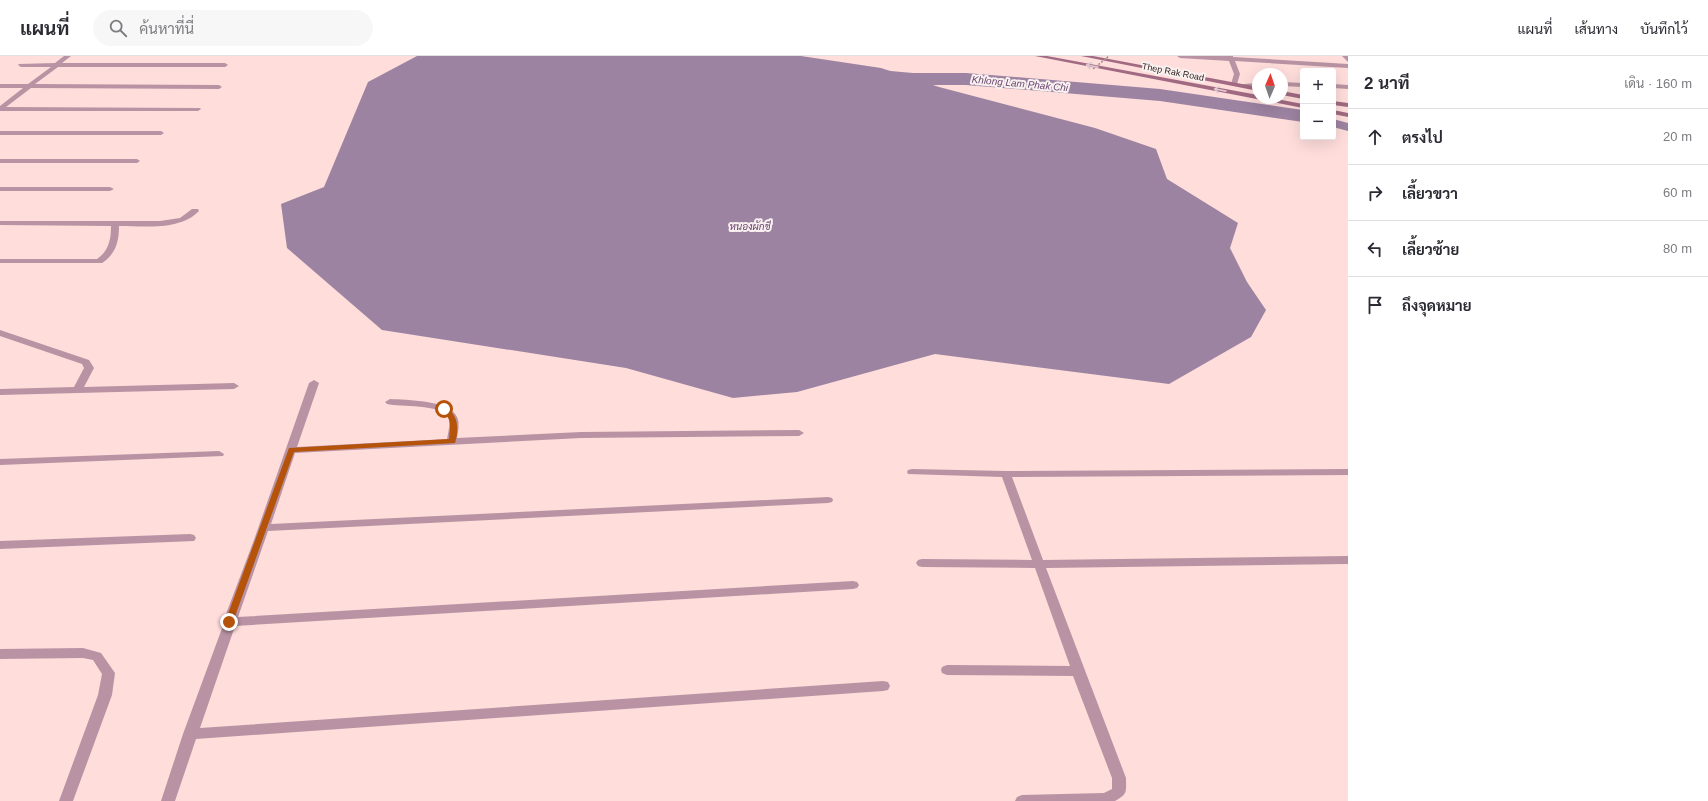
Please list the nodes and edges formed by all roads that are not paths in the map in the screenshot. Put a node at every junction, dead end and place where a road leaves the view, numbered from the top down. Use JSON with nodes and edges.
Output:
{"nodes":[{"id":1,"x":68,"y":56,"type":"edge"},
{"id":2,"x":1038,"y":56,"type":"edge"},
{"id":3,"x":1084,"y":56,"type":"edge"},
{"id":4,"x":1180,"y":56,"type":"edge"},
{"id":5,"x":1345,"y":56,"type":"edge"},
{"id":6,"x":1230,"y":57,"type":"edge"},
{"id":7,"x":1348,"y":60,"type":"edge"},
{"id":8,"x":21,"y":65,"type":"dead end"},
{"id":9,"x":57,"y":65,"type":"junction"},
{"id":10,"x":225,"y":65,"type":"dead end"},
{"id":11,"x":1348,"y":66,"type":"edge"},
{"id":12,"x":1234,"y":84,"type":"junction"},
{"id":13,"x":1288,"y":84,"type":"edge"},
{"id":14,"x":1252,"y":85,"type":"edge"},
{"id":15,"x":1300,"y":85,"type":"edge"},
{"id":16,"x":0,"y":86,"type":"edge"},
{"id":17,"x":29,"y":86,"type":"junction"},
{"id":18,"x":1244,"y":86,"type":"junction"},
{"id":19,"x":1336,"y":86,"type":"edge"},
{"id":20,"x":219,"y":87,"type":"dead end"},
{"id":21,"x":1348,"y":87,"type":"edge"},
{"id":22,"x":1252,"y":88,"type":"edge"},
{"id":23,"x":1288,"y":94,"type":"edge"},
{"id":24,"x":1300,"y":96,"type":"edge"},
{"id":25,"x":1252,"y":97,"type":"edge"},
{"id":26,"x":1288,"y":103,"type":"edge"},
{"id":27,"x":1336,"y":103,"type":"edge"},
{"id":28,"x":1300,"y":105,"type":"edge"},
{"id":29,"x":1348,"y":105,"type":"edge"},
{"id":30,"x":0,"y":109,"type":"edge"},
{"id":31,"x":198,"y":109,"type":"dead end"},
{"id":32,"x":1336,"y":113,"type":"edge"},
{"id":33,"x":1348,"y":115,"type":"edge"},
{"id":34,"x":0,"y":133,"type":"edge"},
{"id":35,"x":161,"y":133,"type":"dead end"},
{"id":36,"x":0,"y":161,"type":"edge"},
{"id":37,"x":137,"y":161,"type":"dead end"},
{"id":38,"x":0,"y":189,"type":"edge"},
{"id":39,"x":110,"y":189,"type":"dead end"},
{"id":40,"x":196,"y":211,"type":"dead end"},
{"id":41,"x":0,"y":223,"type":"edge"},
{"id":42,"x":115,"y":224,"type":"junction"},
{"id":43,"x":0,"y":261,"type":"edge"},
{"id":44,"x":0,"y":332,"type":"edge"},
{"id":45,"x":314,"y":384,"type":"dead end"},
{"id":46,"x":234,"y":386,"type":"dead end"},
{"id":47,"x":77,"y":391,"type":"junction"},
{"id":48,"x":0,"y":392,"type":"edge"},
{"id":49,"x":390,"y":402,"type":"dead end"},
{"id":50,"x":799,"y":433,"type":"dead end"},
{"id":51,"x":452,"y":441,"type":"junction"},
{"id":52,"x":292,"y":450,"type":"junction"},
{"id":53,"x":218,"y":454,"type":"dead end"},
{"id":54,"x":0,"y":462,"type":"edge"},
{"id":55,"x":912,"y":472,"type":"dead end"},
{"id":56,"x":1348,"y":472,"type":"edge"},
{"id":57,"x":1006,"y":474,"type":"junction"},
{"id":58,"x":828,"y":500,"type":"dead end"},
{"id":59,"x":263,"y":528,"type":"junction"},
{"id":60,"x":190,"y":538,"type":"dead end"},
{"id":61,"x":0,"y":545,"type":"edge"},
{"id":62,"x":1348,"y":560,"type":"edge"},
{"id":63,"x":922,"y":563,"type":"dead end"},
{"id":64,"x":1039,"y":564,"type":"junction"},
{"id":65,"x":853,"y":585,"type":"dead end"},
{"id":66,"x":229,"y":622,"type":"junction"},
{"id":67,"x":0,"y":654,"type":"edge"},
{"id":68,"x":947,"y":670,"type":"dead end"},
{"id":69,"x":1078,"y":671,"type":"junction"},
{"id":70,"x":882,"y":686,"type":"dead end"},
{"id":71,"x":190,"y":734,"type":"junction"},
{"id":72,"x":66,"y":801,"type":"edge"},
{"id":73,"x":168,"y":801,"type":"edge"},
{"id":74,"x":1022,"y":801,"type":"edge"}],
"edges":[{"from":1,"to":9,"type":"street"},
{"from":25,"to":2,"type":"main road","name":"Thep Rak Road","one_way":true},
{"from":3,"to":12,"type":"main road","name":"Thep Rak Road"},
{"from":4,"to":6,"type":"street"},
{"from":5,"to":7,"type":"street"},
{"from":6,"to":11,"type":"street"},
{"from":6,"to":12,"type":"street"},
{"from":8,"to":9,"type":"street"},
{"from":9,"to":10,"type":"street"},
{"from":9,"to":17,"type":"street"},
{"from":12,"to":18,"type":"main road","name":"Thep Rak Road"},
{"from":13,"to":15,"type":"street"},
{"from":14,"to":18,"type":"street"},
{"from":16,"to":17,"type":"street"},
{"from":17,"to":20,"type":"street"},
{"from":17,"to":30,"type":"street"},
{"from":18,"to":22,"type":"main road","name":"Thep Rak Road"},
{"from":19,"to":21,"type":"street"},
{"from":23,"to":24,"type":"main road"},
{"from":26,"to":28,"type":"main road","name":"Thep Rak Road"},
{"from":27,"to":29,"type":"main road"},
{"from":30,"to":31,"type":"street"},
{"from":32,"to":33,"type":"main road"},
{"from":34,"to":35,"type":"street"},
{"from":36,"to":37,"type":"street"},
{"from":38,"to":39,"type":"street"},
{"from":40,"to":42,"type":"street"},
{"from":41,"to":42,"type":"street"},
{"from":42,"to":43,"type":"street"},
{"from":44,"to":47,"type":"street"},
{"from":45,"to":52,"type":"street"},
{"from":46,"to":47,"type":"street"},
{"from":47,"to":48,"type":"street"},
{"from":49,"to":51,"type":"street"},
{"from":50,"to":51,"type":"street"},
{"from":51,"to":52,"type":"street"},
{"from":52,"to":59,"type":"street"},
{"from":53,"to":54,"type":"street"},
{"from":55,"to":57,"type":"street"},
{"from":56,"to":57,"type":"street"},
{"from":57,"to":64,"type":"street"},
{"from":58,"to":59,"type":"street"},
{"from":59,"to":66,"type":"street"},
{"from":60,"to":61,"type":"street"},
{"from":62,"to":64,"type":"street"},
{"from":63,"to":64,"type":"street"},
{"from":64,"to":69,"type":"street"},
{"from":65,"to":66,"type":"street"},
{"from":66,"to":71,"type":"street"},
{"from":67,"to":72,"type":"street"},
{"from":68,"to":69,"type":"street"},
{"from":69,"to":74,"type":"street"},
{"from":70,"to":71,"type":"street"},
{"from":71,"to":73,"type":"street"}]}
